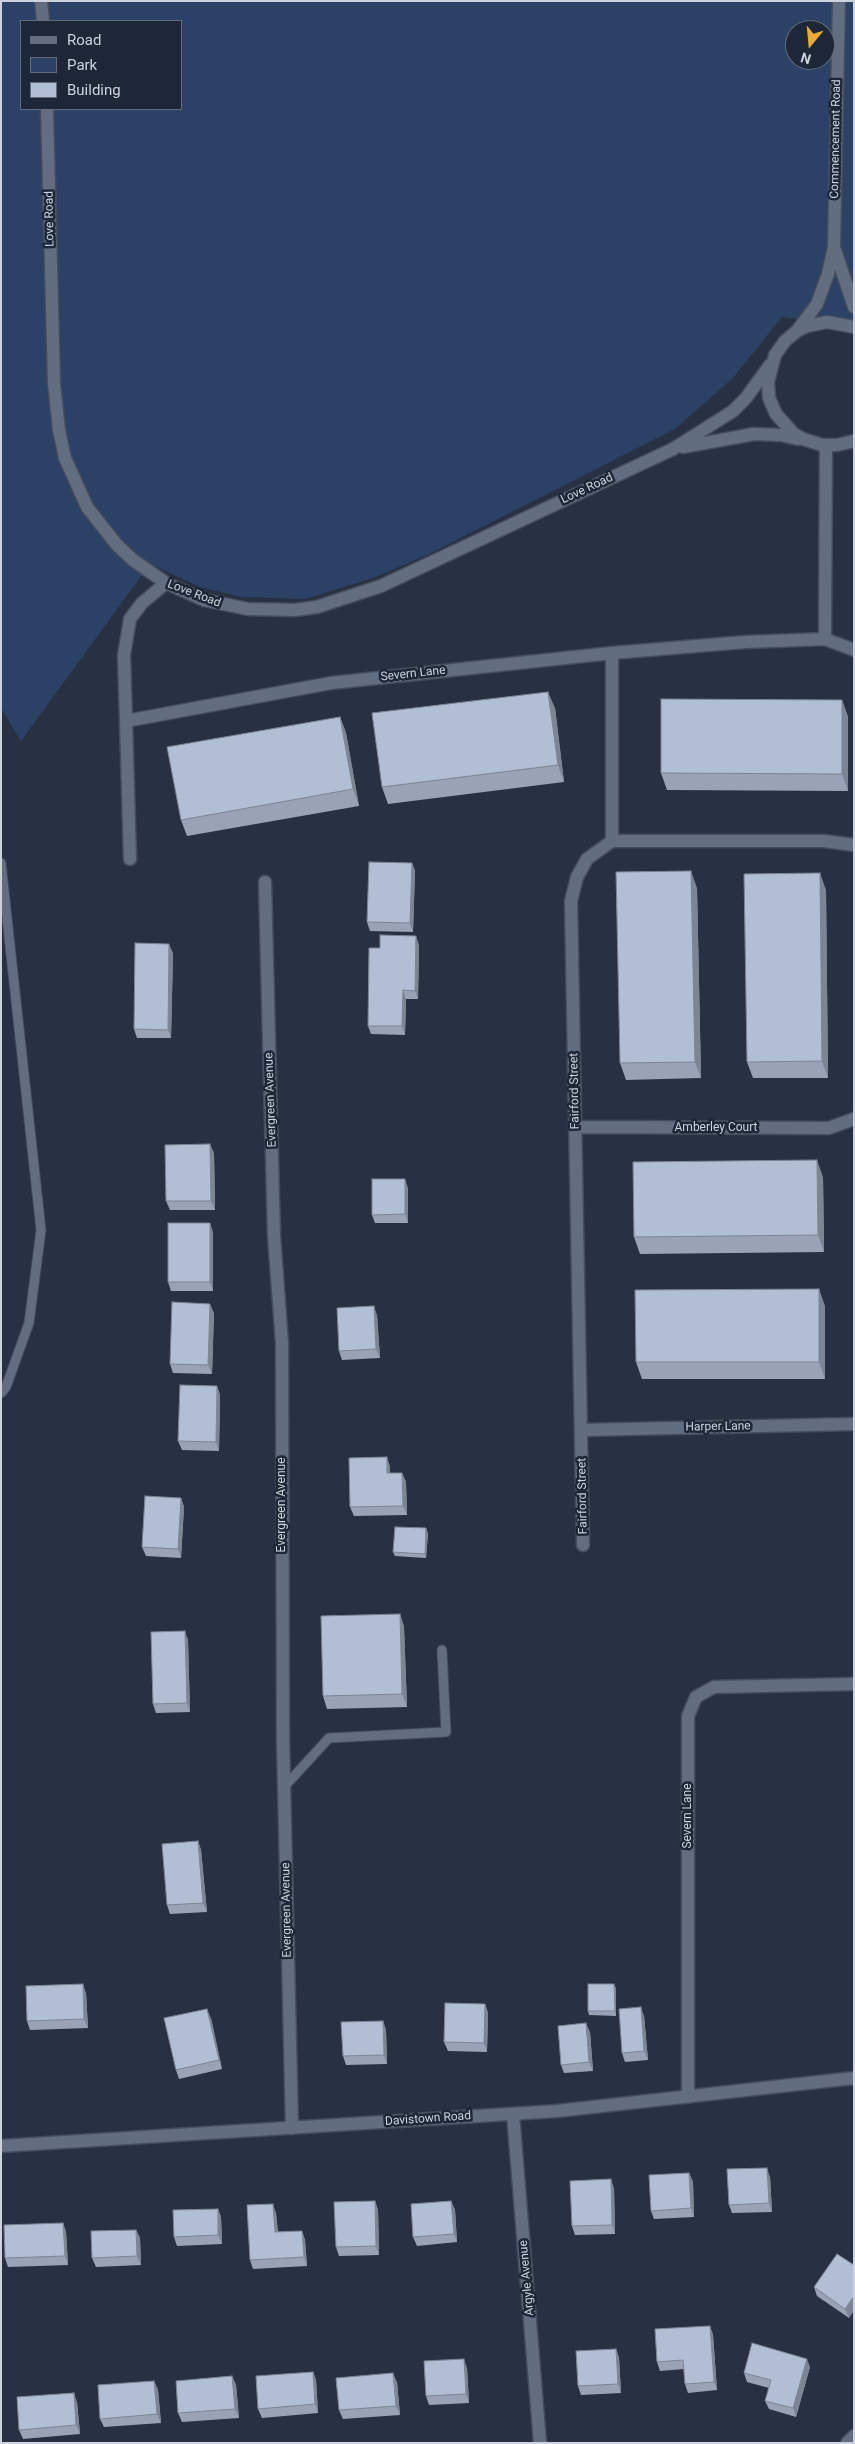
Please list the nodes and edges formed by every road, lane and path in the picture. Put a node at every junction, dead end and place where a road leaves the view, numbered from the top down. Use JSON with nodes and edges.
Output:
{"nodes":[{"id":1,"x":42,"y":1,"type":"edge"},
{"id":2,"x":50,"y":1,"type":"edge"},
{"id":3,"x":839,"y":1,"type":"edge"},
{"id":4,"x":45,"y":20,"type":"edge"},
{"id":5,"x":45,"y":20,"type":"edge"},
{"id":6,"x":47,"y":110,"type":"edge"},
{"id":7,"x":834,"y":247,"type":"junction"},
{"id":8,"x":854,"y":307,"type":"edge"},
{"id":9,"x":854,"y":327,"type":"edge"},
{"id":10,"x":797,"y":331,"type":"junction"},
{"id":11,"x":770,"y":365,"type":"junction"},
{"id":12,"x":854,"y":440,"type":"edge"},
{"id":13,"x":810,"y":442,"type":"junction"},
{"id":14,"x":826,"y":445,"type":"junction"},
{"id":15,"x":673,"y":449,"type":"junction"},
{"id":16,"x":166,"y":583,"type":"junction"},
{"id":17,"x":825,"y":639,"type":"junction"},
{"id":18,"x":854,"y":650,"type":"edge"},
{"id":19,"x":612,"y":653,"type":"junction"},
{"id":20,"x":126,"y":721,"type":"junction"},
{"id":21,"x":612,"y":841,"type":"junction"},
{"id":22,"x":854,"y":845,"type":"edge"},
{"id":23,"x":130,"y":859,"type":"dead end"},
{"id":24,"x":1,"y":863,"type":"edge"},
{"id":25,"x":265,"y":882,"type":"dead end"},
{"id":26,"x":854,"y":1118,"type":"edge"},
{"id":27,"x":576,"y":1127,"type":"junction"},
{"id":28,"x":1,"y":1393,"type":"edge"},
{"id":29,"x":854,"y":1424,"type":"edge"},
{"id":30,"x":582,"y":1430,"type":"junction"},
{"id":31,"x":583,"y":1545,"type":"dead end"},
{"id":32,"x":442,"y":1650,"type":"dead end"},
{"id":33,"x":854,"y":1684,"type":"edge"},
{"id":34,"x":284,"y":1788,"type":"junction"},
{"id":35,"x":854,"y":2078,"type":"edge"},
{"id":36,"x":688,"y":2097,"type":"junction"},
{"id":37,"x":514,"y":2114,"type":"junction"},
{"id":38,"x":292,"y":2128,"type":"junction"},
{"id":39,"x":1,"y":2146,"type":"edge"},
{"id":40,"x":854,"y":2436,"type":"edge"},
{"id":41,"x":540,"y":2443,"type":"edge"},
{"id":42,"x":847,"y":2443,"type":"edge"}],
"edges":[{"from":1,"to":4,"type":"street"},
{"from":2,"to":5,"type":"street"},
{"from":3,"to":7,"type":"street","name":"Commencement Road"},
{"from":6,"to":16,"type":"street","name":"Love Road"},
{"from":7,"to":8,"type":"street","name":"Commencement Road"},
{"from":7,"to":10,"type":"street","name":"Commencement Road"},
{"from":9,"to":10,"type":"street"},
{"from":10,"to":11,"type":"street","name":"Commencement Road"},
{"from":11,"to":13,"type":"street"},
{"from":11,"to":15,"type":"street","name":"Love Road"},
{"from":12,"to":14,"type":"street"},
{"from":13,"to":14,"type":"street","name":"Love Road"},
{"from":13,"to":15,"type":"street","name":"Love Road"},
{"from":14,"to":17,"type":"street"},
{"from":15,"to":16,"type":"street","name":"Love Road"},
{"from":16,"to":20,"type":"street"},
{"from":17,"to":18,"type":"street","name":"Severn Lane"},
{"from":17,"to":19,"type":"street","name":"Severn Lane"},
{"from":19,"to":20,"type":"street","name":"Severn Lane"},
{"from":19,"to":21,"type":"street"},
{"from":20,"to":23,"type":"street"},
{"from":21,"to":22,"type":"street"},
{"from":21,"to":27,"type":"street","name":"Fairford Street"},
{"from":24,"to":28,"type":"lane"},
{"from":25,"to":34,"type":"street","name":"Evergreen Avenue"},
{"from":26,"to":27,"type":"street","name":"Amberley Court"},
{"from":27,"to":30,"type":"street","name":"Fairford Street"},
{"from":29,"to":30,"type":"street","name":"Harper Lane"},
{"from":30,"to":31,"type":"street","name":"Fairford Street"},
{"from":32,"to":34,"type":"lane"},
{"from":33,"to":36,"type":"street","name":"Severn Lane"},
{"from":34,"to":38,"type":"street","name":"Evergreen Avenue"},
{"from":35,"to":36,"type":"street","name":"Davistown Road"},
{"from":36,"to":37,"type":"street","name":"Davistown Road"},
{"from":37,"to":38,"type":"street","name":"Davistown Road"},
{"from":37,"to":41,"type":"street","name":"Argyle Avenue"},
{"from":38,"to":39,"type":"street","name":"Davistown Road"},
{"from":40,"to":42,"type":"street"}]}
